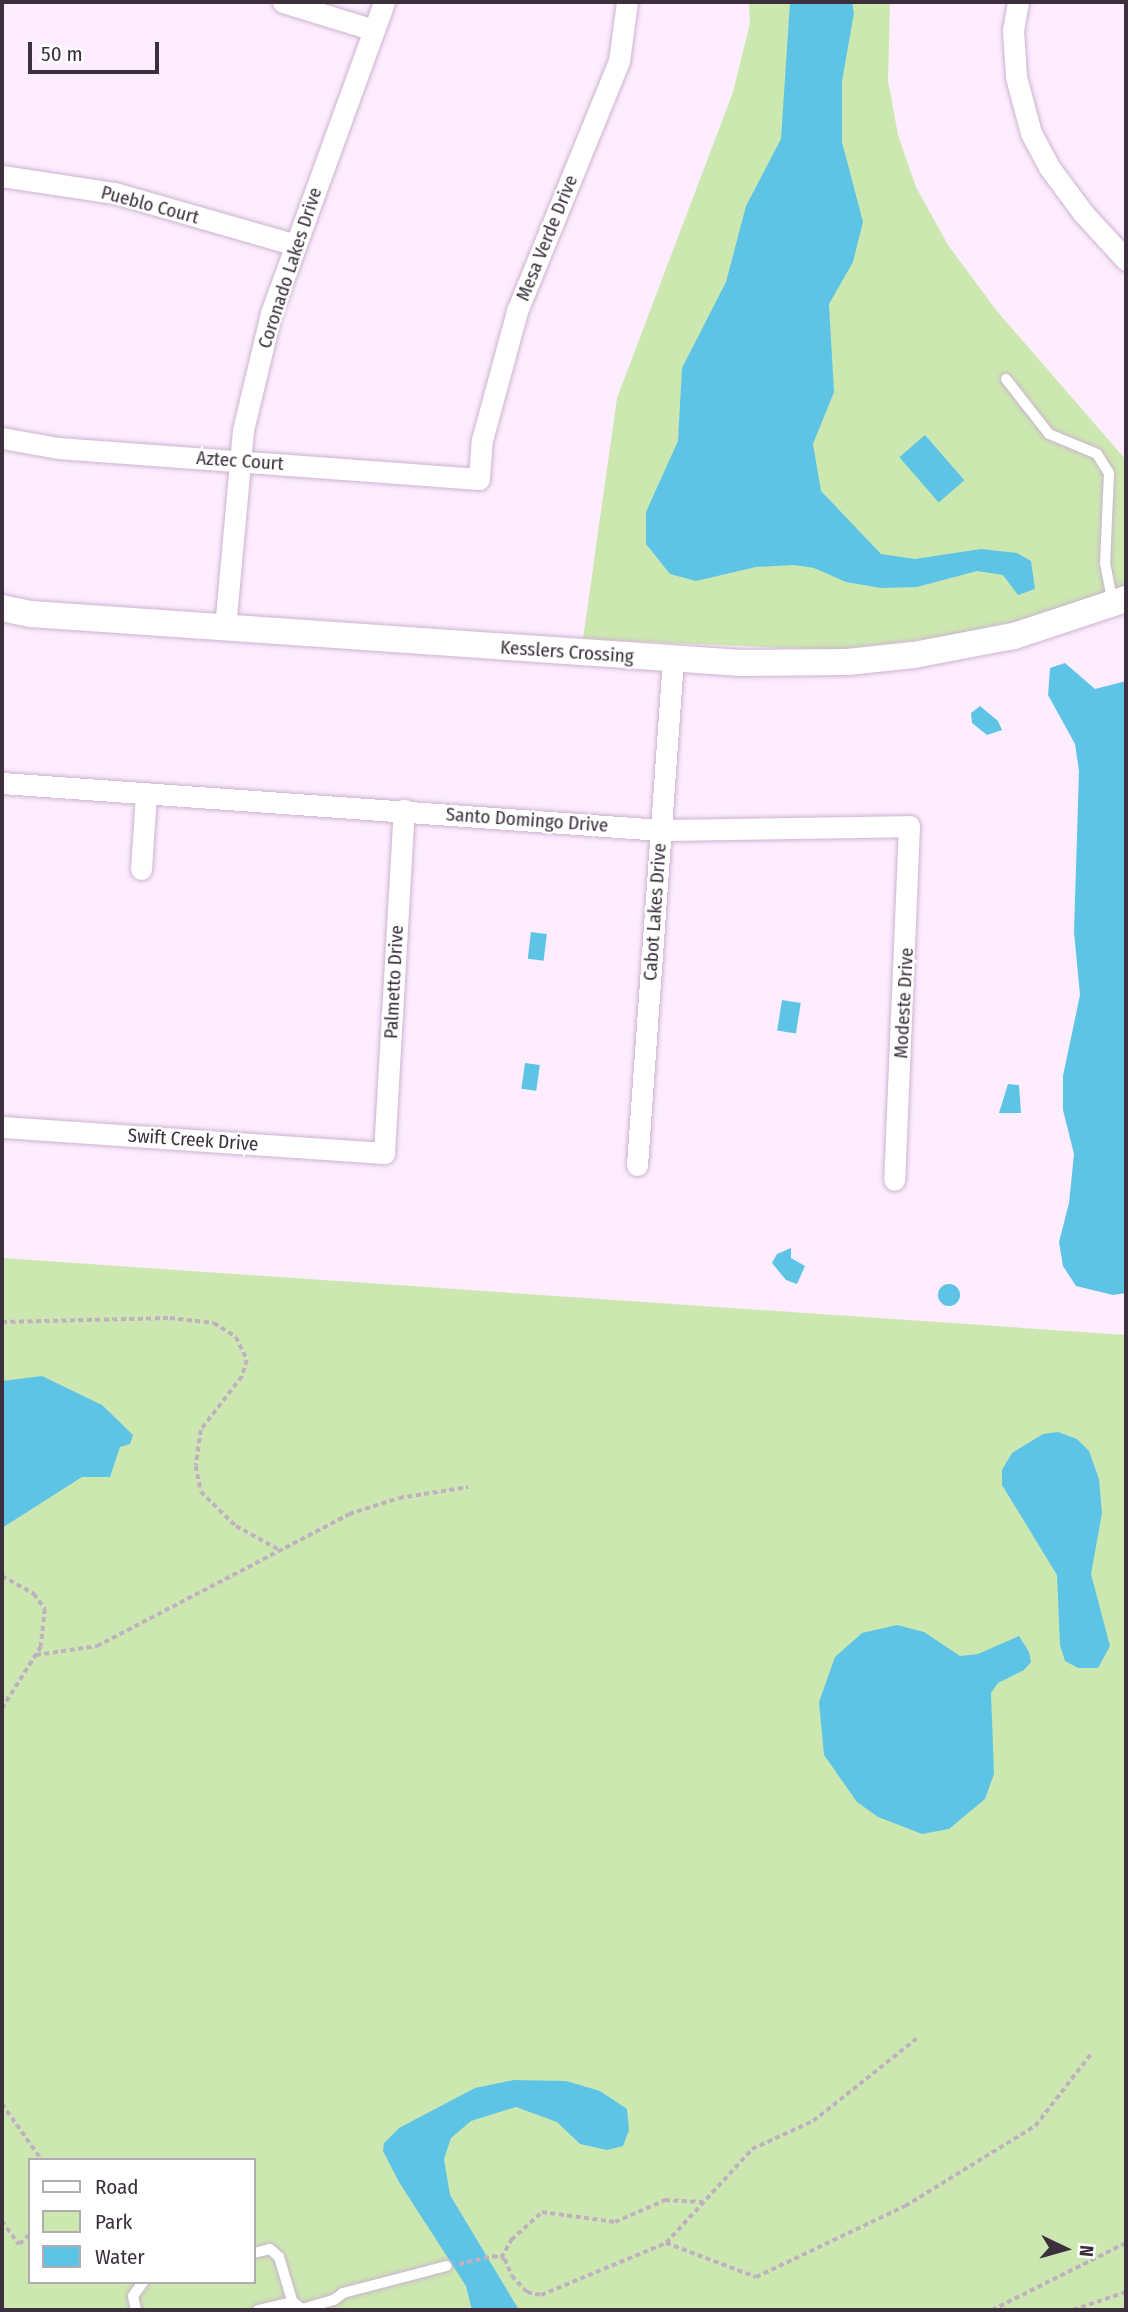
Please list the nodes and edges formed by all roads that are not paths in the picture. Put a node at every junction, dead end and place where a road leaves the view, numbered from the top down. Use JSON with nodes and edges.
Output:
{"nodes":[{"id":1,"x":283,"y":2,"type":"edge"},
{"id":2,"x":384,"y":2,"type":"edge"},
{"id":3,"x":627,"y":2,"type":"edge"},
{"id":4,"x":1018,"y":2,"type":"edge"},
{"id":5,"x":374,"y":30,"type":"junction"},
{"id":6,"x":2,"y":176,"type":"edge"},
{"id":7,"x":296,"y":245,"type":"junction"},
{"id":8,"x":1126,"y":260,"type":"edge"},
{"id":9,"x":1006,"y":379,"type":"dead end"},
{"id":10,"x":2,"y":438,"type":"edge"},
{"id":11,"x":240,"y":461,"type":"junction"},
{"id":12,"x":479,"y":479,"type":"joint"},
{"id":13,"x":1120,"y":602,"type":"edge"},
{"id":14,"x":2,"y":607,"type":"edge"},
{"id":15,"x":225,"y":628,"type":"junction"},
{"id":16,"x":673,"y":659,"type":"junction"},
{"id":17,"x":2,"y":783,"type":"edge"},
{"id":18,"x":146,"y":793,"type":"junction"},
{"id":19,"x":404,"y":810,"type":"junction"},
{"id":20,"x":909,"y":826,"type":"joint"},
{"id":21,"x":661,"y":830,"type":"junction"},
{"id":22,"x":141,"y":869,"type":"dead end"},
{"id":23,"x":2,"y":1127,"type":"edge"},
{"id":24,"x":384,"y":1153,"type":"joint"},
{"id":25,"x":637,"y":1165,"type":"dead end"},
{"id":26,"x":894,"y":1180,"type":"dead end"},
{"id":27,"x":256,"y":2252,"type":"edge"},
{"id":28,"x":447,"y":2266,"type":"road end"},
{"id":29,"x":142,"y":2284,"type":"edge"},
{"id":30,"x":294,"y":2306,"type":"edge"},
{"id":31,"x":136,"y":2310,"type":"edge"},
{"id":32,"x":258,"y":2310,"type":"edge"}],
"edges":[{"from":1,"to":5,"type":"street"},
{"from":2,"to":5,"type":"street","name":"Coronado Lakes Drive"},
{"from":3,"to":12,"type":"street","name":"Mesa Verde Drive"},
{"from":4,"to":8,"type":"street"},
{"from":5,"to":7,"type":"street","name":"Coronado Lakes Drive"},
{"from":6,"to":7,"type":"street","name":"Pueblo Court"},
{"from":7,"to":11,"type":"street","name":"Coronado Lakes Drive"},
{"from":9,"to":13,"type":"lane"},
{"from":10,"to":11,"type":"street","name":"Aztec Court"},
{"from":11,"to":12,"type":"street","name":"Aztec Court"},
{"from":11,"to":15,"type":"street","name":"Coronado Lakes Drive"},
{"from":13,"to":16,"type":"street","name":"Kesslers Crossing"},
{"from":14,"to":15,"type":"street","name":"Kesslers Crossing"},
{"from":15,"to":16,"type":"street","name":"Kesslers Crossing"},
{"from":16,"to":21,"type":"street","name":"Cabot Lakes Drive"},
{"from":17,"to":18,"type":"street","name":"Santo Domingo Drive"},
{"from":18,"to":19,"type":"street","name":"Santo Domingo Drive"},
{"from":18,"to":22,"type":"street"},
{"from":19,"to":21,"type":"street","name":"Santo Domingo Drive"},
{"from":19,"to":24,"type":"street","name":"Palmetto Drive"},
{"from":20,"to":21,"type":"street","name":"Santo Domingo Drive"},
{"from":20,"to":26,"type":"street","name":"Modeste Drive"},
{"from":21,"to":25,"type":"street","name":"Cabot Lakes Drive"},
{"from":23,"to":24,"type":"street","name":"Swift Creek Drive"},
{"from":27,"to":30,"type":"lane"},
{"from":28,"to":30,"type":"lane"},
{"from":29,"to":31,"type":"lane"},
{"from":30,"to":32,"type":"lane"}]}
